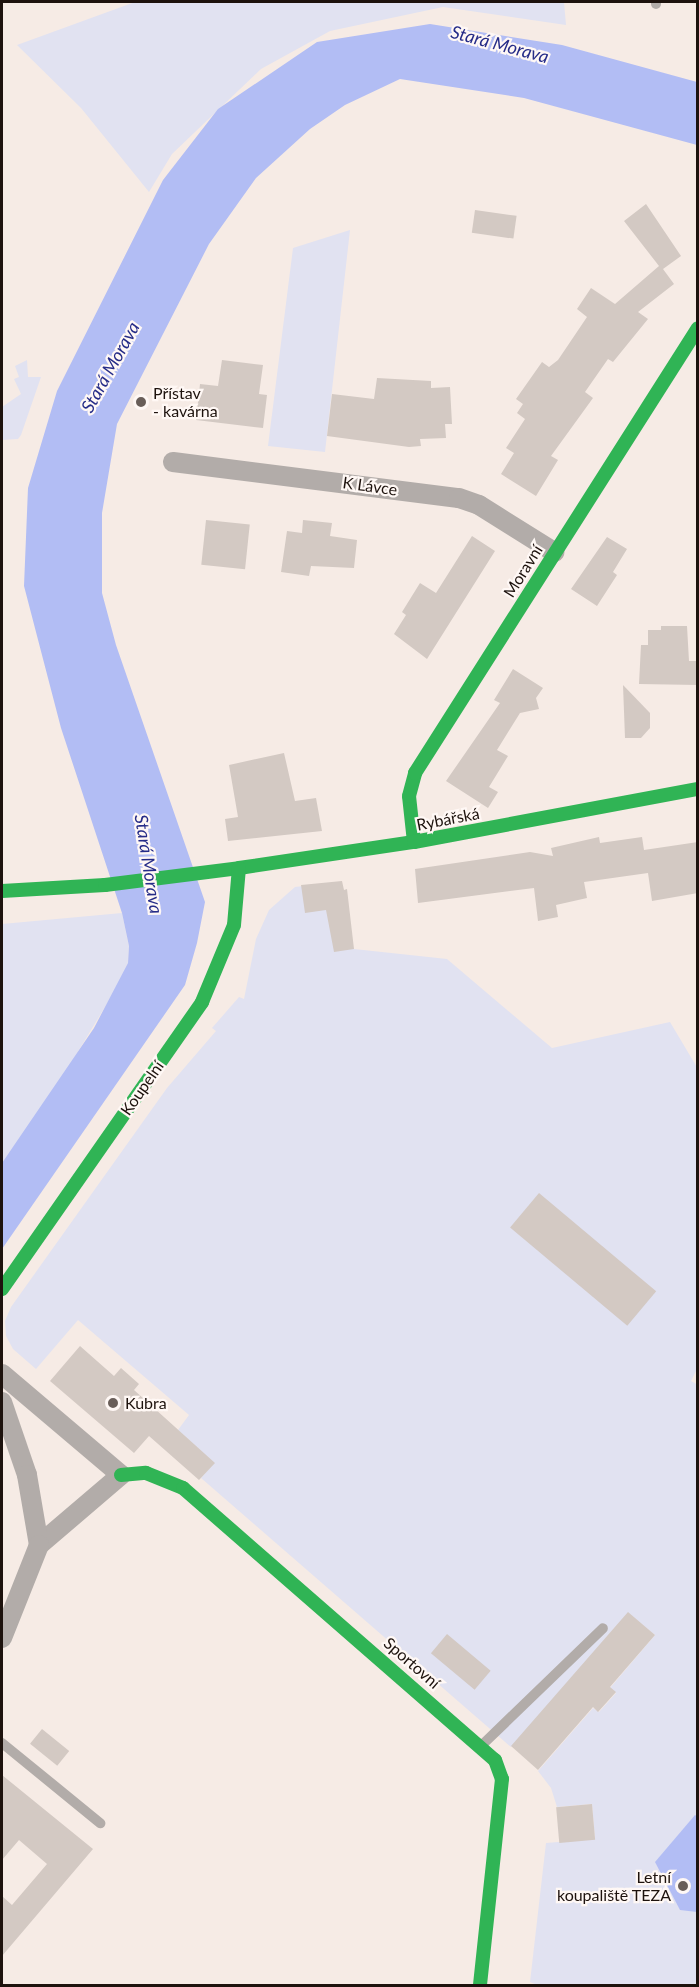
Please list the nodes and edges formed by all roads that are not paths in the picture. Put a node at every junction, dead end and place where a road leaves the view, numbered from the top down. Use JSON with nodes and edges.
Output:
{"nodes":[{"id":1,"x":698,"y":328,"type":"edge"},
{"id":2,"x":173,"y":462,"type":"dead end"},
{"id":3,"x":554,"y":552,"type":"junction"},
{"id":4,"x":698,"y":789,"type":"edge"},
{"id":5,"x":414,"y":842,"type":"junction"},
{"id":6,"x":239,"y":868,"type":"junction"},
{"id":7,"x":2,"y":891,"type":"edge"},
{"id":8,"x":2,"y":1289,"type":"edge"},
{"id":9,"x":2,"y":1374,"type":"edge"},
{"id":10,"x":2,"y":1402,"type":"edge"},
{"id":11,"x":121,"y":1475,"type":"junction"},
{"id":12,"x":39,"y":1545,"type":"junction"},
{"id":13,"x":603,"y":1628,"type":"dead end"},
{"id":14,"x":2,"y":1638,"type":"edge"},
{"id":15,"x":2,"y":1743,"type":"edge"},
{"id":16,"x":481,"y":1745,"type":"junction"},
{"id":17,"x":100,"y":1823,"type":"dead end"},
{"id":18,"x":480,"y":1986,"type":"edge"}],
"edges":[{"from":1,"to":3,"type":"street","name":"Moravní"},
{"from":2,"to":3,"type":"street","name":"K Lávce"},
{"from":3,"to":5,"type":"street","name":"Moravní"},
{"from":4,"to":5,"type":"street","name":"Rybářská"},
{"from":5,"to":6,"type":"street","name":"Rybářská"},
{"from":6,"to":7,"type":"street","name":"Rybářská"},
{"from":6,"to":8,"type":"street","name":"Koupelní"},
{"from":9,"to":11,"type":"street"},
{"from":10,"to":12,"type":"street"},
{"from":11,"to":12,"type":"street"},
{"from":11,"to":16,"type":"street","name":"Sportovní"},
{"from":12,"to":14,"type":"street"},
{"from":13,"to":16,"type":"lane"},
{"from":15,"to":17,"type":"lane"},
{"from":16,"to":18,"type":"street","name":"Sportovní"}]}
